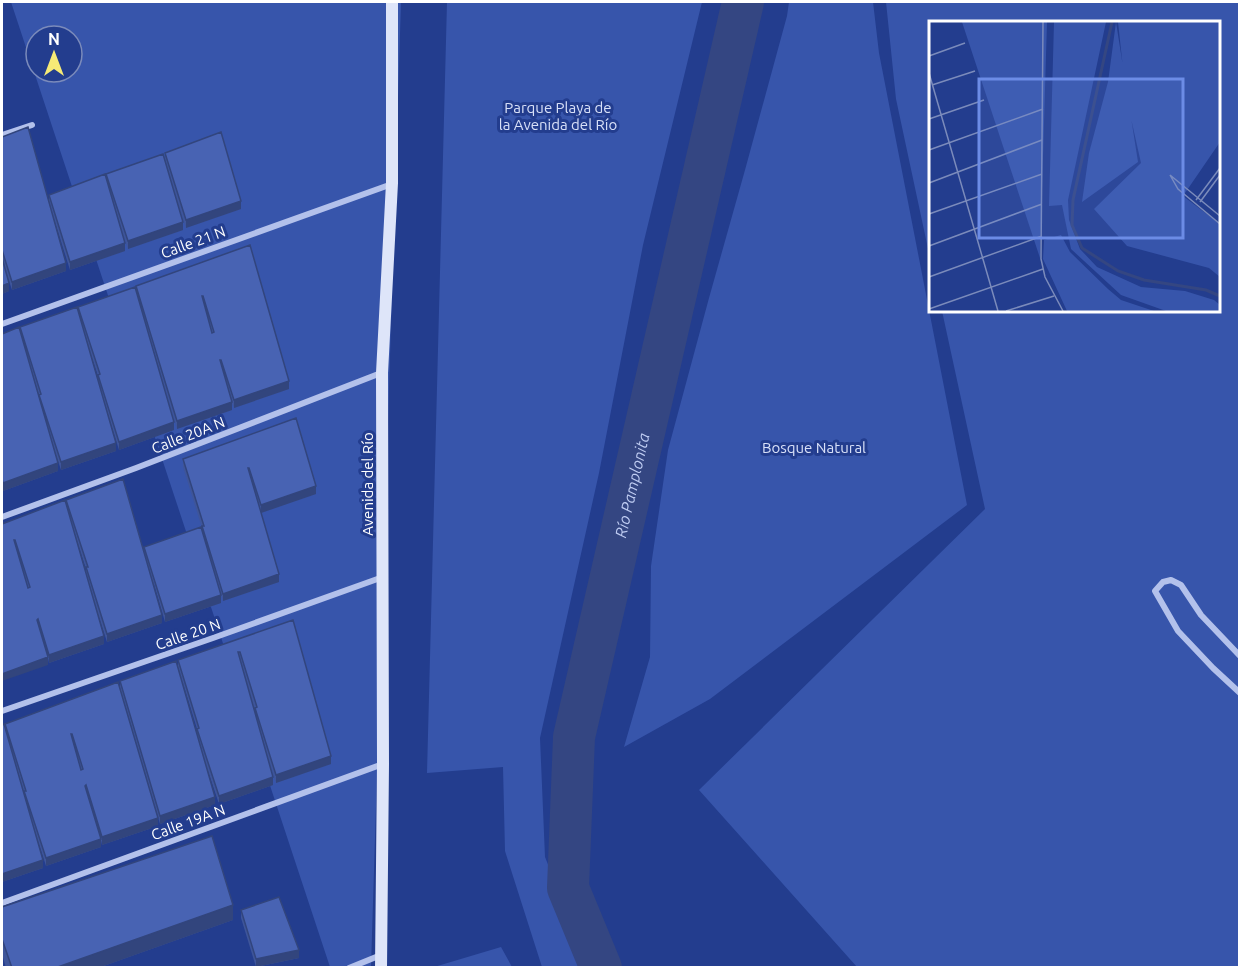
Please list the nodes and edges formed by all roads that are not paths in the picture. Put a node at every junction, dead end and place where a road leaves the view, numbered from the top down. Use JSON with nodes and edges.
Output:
{"nodes":[{"id":1,"x":392,"y":2,"type":"edge"},
{"id":2,"x":32,"y":124,"type":"dead end"},
{"id":3,"x":2,"y":135,"type":"edge"},
{"id":4,"x":392,"y":183,"type":"junction"},
{"id":5,"x":2,"y":324,"type":"edge"},
{"id":6,"x":382,"y":373,"type":"junction"},
{"id":7,"x":2,"y":517,"type":"edge"},
{"id":8,"x":383,"y":577,"type":"junction"},
{"id":9,"x":1239,"y":656,"type":"edge"},
{"id":10,"x":1239,"y":693,"type":"edge"},
{"id":11,"x":2,"y":711,"type":"edge"},
{"id":12,"x":383,"y":764,"type":"junction"},
{"id":13,"x":2,"y":903,"type":"edge"},
{"id":14,"x":381,"y":962,"type":"edge"},
{"id":15,"x":349,"y":968,"type":"edge"}],
"edges":[{"from":1,"to":4,"type":"main road","name":"Avenida del Río"},
{"from":2,"to":3,"type":"street"},
{"from":4,"to":5,"type":"street","name":"Calle 21 N"},
{"from":4,"to":6,"type":"main road","name":"Avenida del Río"},
{"from":6,"to":7,"type":"street","name":"Calle 20A N"},
{"from":6,"to":8,"type":"main road","name":"Avenida del Río"},
{"from":8,"to":11,"type":"street","name":"Calle 20 N"},
{"from":8,"to":12,"type":"main road","name":"Avenida del Río"},
{"from":9,"to":10,"type":"street"},
{"from":12,"to":13,"type":"street","name":"Calle 19A N"},
{"from":12,"to":14,"type":"main road","name":"Avenida del Río"},
{"from":14,"to":15,"type":"street"}]}
